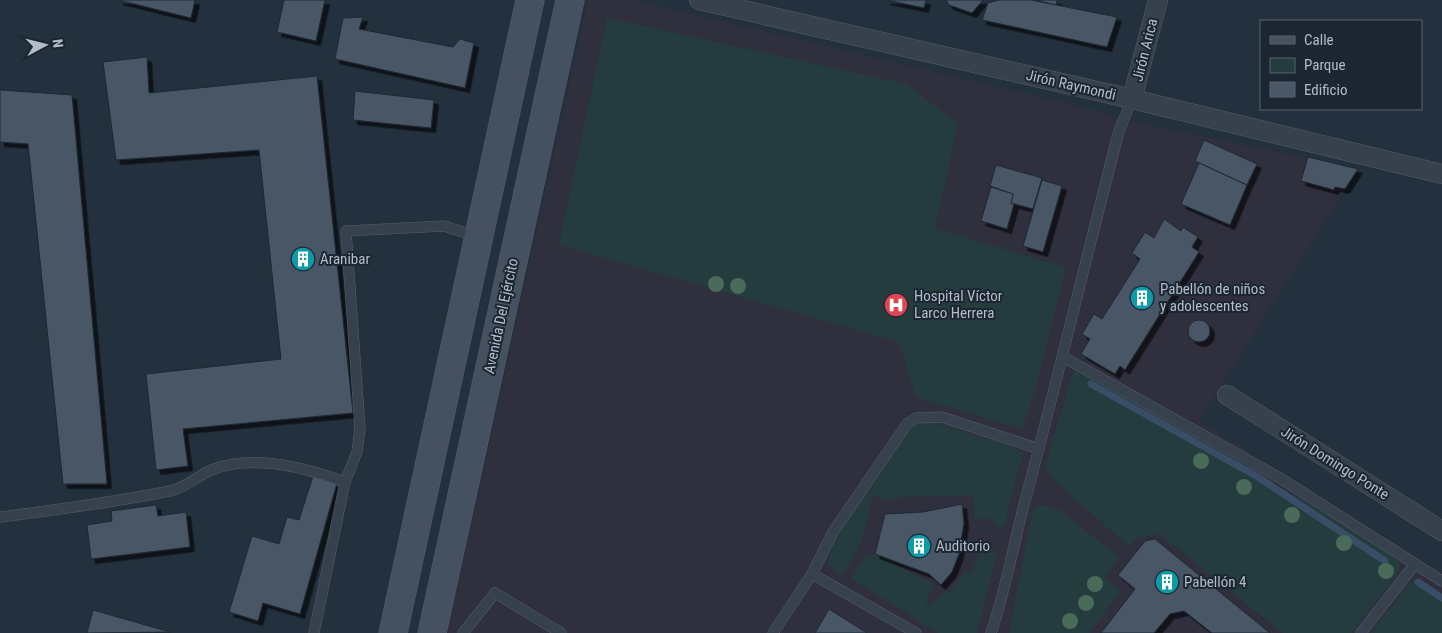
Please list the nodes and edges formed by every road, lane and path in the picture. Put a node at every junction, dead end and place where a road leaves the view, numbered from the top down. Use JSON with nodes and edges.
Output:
{"nodes":[{"id":1,"x":530,"y":0,"type":"edge"},
{"id":2,"x":570,"y":0,"type":"edge"},
{"id":3,"x":699,"y":0,"type":"edge"},
{"id":4,"x":1158,"y":0,"type":"edge"},
{"id":5,"x":774,"y":8,"type":"edge"},
{"id":6,"x":1132,"y":99,"type":"junction"},
{"id":7,"x":1442,"y":174,"type":"edge"},
{"id":8,"x":478,"y":237,"type":"junction"},
{"id":9,"x":1063,"y":357,"type":"junction"},
{"id":10,"x":1227,"y":395,"type":"dead end"},
{"id":11,"x":1039,"y":449,"type":"junction"},
{"id":12,"x":345,"y":482,"type":"junction"},
{"id":13,"x":0,"y":517,"type":"edge"},
{"id":14,"x":1441,"y":525,"type":"edge"},
{"id":15,"x":1414,"y":564,"type":"junction"},
{"id":16,"x":812,"y":574,"type":"junction"},
{"id":17,"x":1442,"y":581,"type":"edge"},
{"id":18,"x":314,"y":633,"type":"edge"},
{"id":19,"x":393,"y":633,"type":"edge"},
{"id":20,"x":432,"y":633,"type":"edge"},
{"id":21,"x":463,"y":633,"type":"edge"},
{"id":22,"x":561,"y":633,"type":"edge"},
{"id":23,"x":773,"y":633,"type":"edge"},
{"id":24,"x":916,"y":633,"type":"edge"},
{"id":25,"x":991,"y":633,"type":"edge"},
{"id":26,"x":1361,"y":633,"type":"edge"}],
"edges":[{"from":1,"to":8,"type":"main road"},
{"from":2,"to":20,"type":"main road","name":"Avenida Del Ejército"},
{"from":3,"to":5,"type":"street","name":"Jirón Raymondi"},
{"from":4,"to":6,"type":"street","name":"Jirón Arica"},
{"from":5,"to":6,"type":"street","name":"Jirón Raymondi"},
{"from":6,"to":7,"type":"street","name":"Jirón Raymondi"},
{"from":6,"to":9,"type":"lane"},
{"from":8,"to":12,"type":"lane"},
{"from":8,"to":19,"type":"main road"},
{"from":9,"to":11,"type":"lane"},
{"from":9,"to":15,"type":"lane"},
{"from":10,"to":14,"type":"street","name":"Jirón Domingo Ponte"},
{"from":11,"to":16,"type":"lane"},
{"from":11,"to":25,"type":"lane"},
{"from":12,"to":13,"type":"lane"},
{"from":12,"to":18,"type":"lane"},
{"from":15,"to":17,"type":"lane"},
{"from":15,"to":26,"type":"lane"},
{"from":16,"to":23,"type":"lane"},
{"from":16,"to":24,"type":"lane"},
{"from":21,"to":22,"type":"lane"}]}
